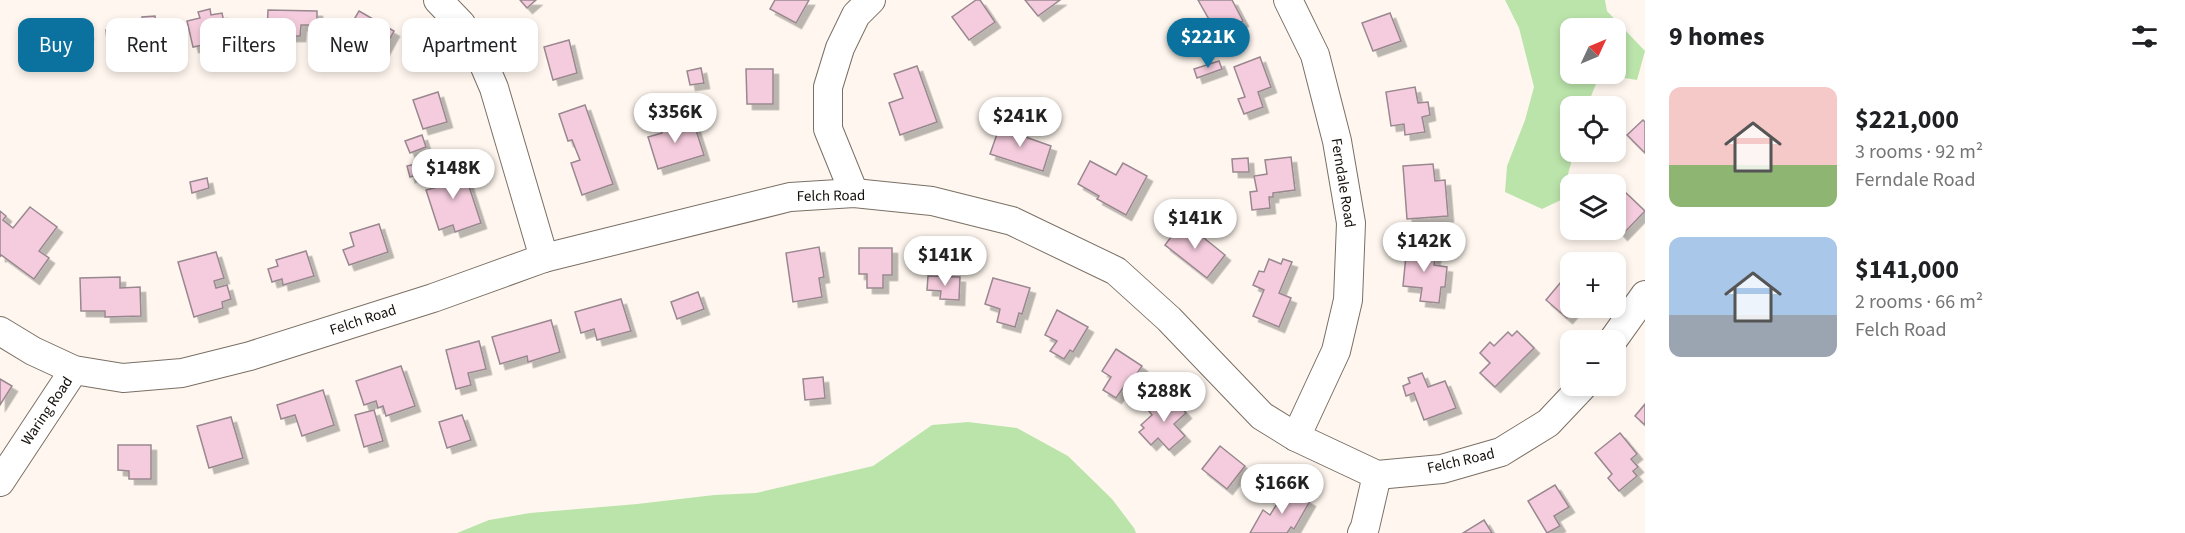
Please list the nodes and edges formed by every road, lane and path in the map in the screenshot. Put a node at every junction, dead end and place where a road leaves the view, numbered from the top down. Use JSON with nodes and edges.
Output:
{"nodes":[{"id":1,"x":438,"y":0,"type":"edge"},
{"id":2,"x":871,"y":0,"type":"edge"},
{"id":3,"x":1288,"y":0,"type":"edge"},
{"id":4,"x":854,"y":193,"type":"junction"},
{"id":5,"x":544,"y":258,"type":"junction"},
{"id":6,"x":1645,"y":295,"type":"edge"},
{"id":7,"x":1620,"y":330,"type":"edge"},
{"id":8,"x":0,"y":331,"type":"edge"},
{"id":9,"x":74,"y":370,"type":"junction"},
{"id":10,"x":1574,"y":396,"type":"edge"},
{"id":11,"x":1296,"y":437,"type":"junction"},
{"id":12,"x":1377,"y":475,"type":"junction"},
{"id":13,"x":0,"y":482,"type":"edge"},
{"id":14,"x":1362,"y":533,"type":"edge"}],
"edges":[{"from":1,"to":5,"type":"street"},
{"from":2,"to":4,"type":"street"},
{"from":3,"to":11,"type":"street","name":"Ferndale Road"},
{"from":4,"to":5,"type":"street","name":"Felch Road"},
{"from":4,"to":11,"type":"street","name":"Felch Road"},
{"from":5,"to":9,"type":"street","name":"Felch Road"},
{"from":6,"to":7,"type":"street"},
{"from":8,"to":9,"type":"street","name":"Felch Road"},
{"from":9,"to":13,"type":"street","name":"Waring Road"},
{"from":10,"to":12,"type":"street","name":"Felch Road"},
{"from":11,"to":12,"type":"street","name":"Felch Road"},
{"from":12,"to":14,"type":"street"}]}
